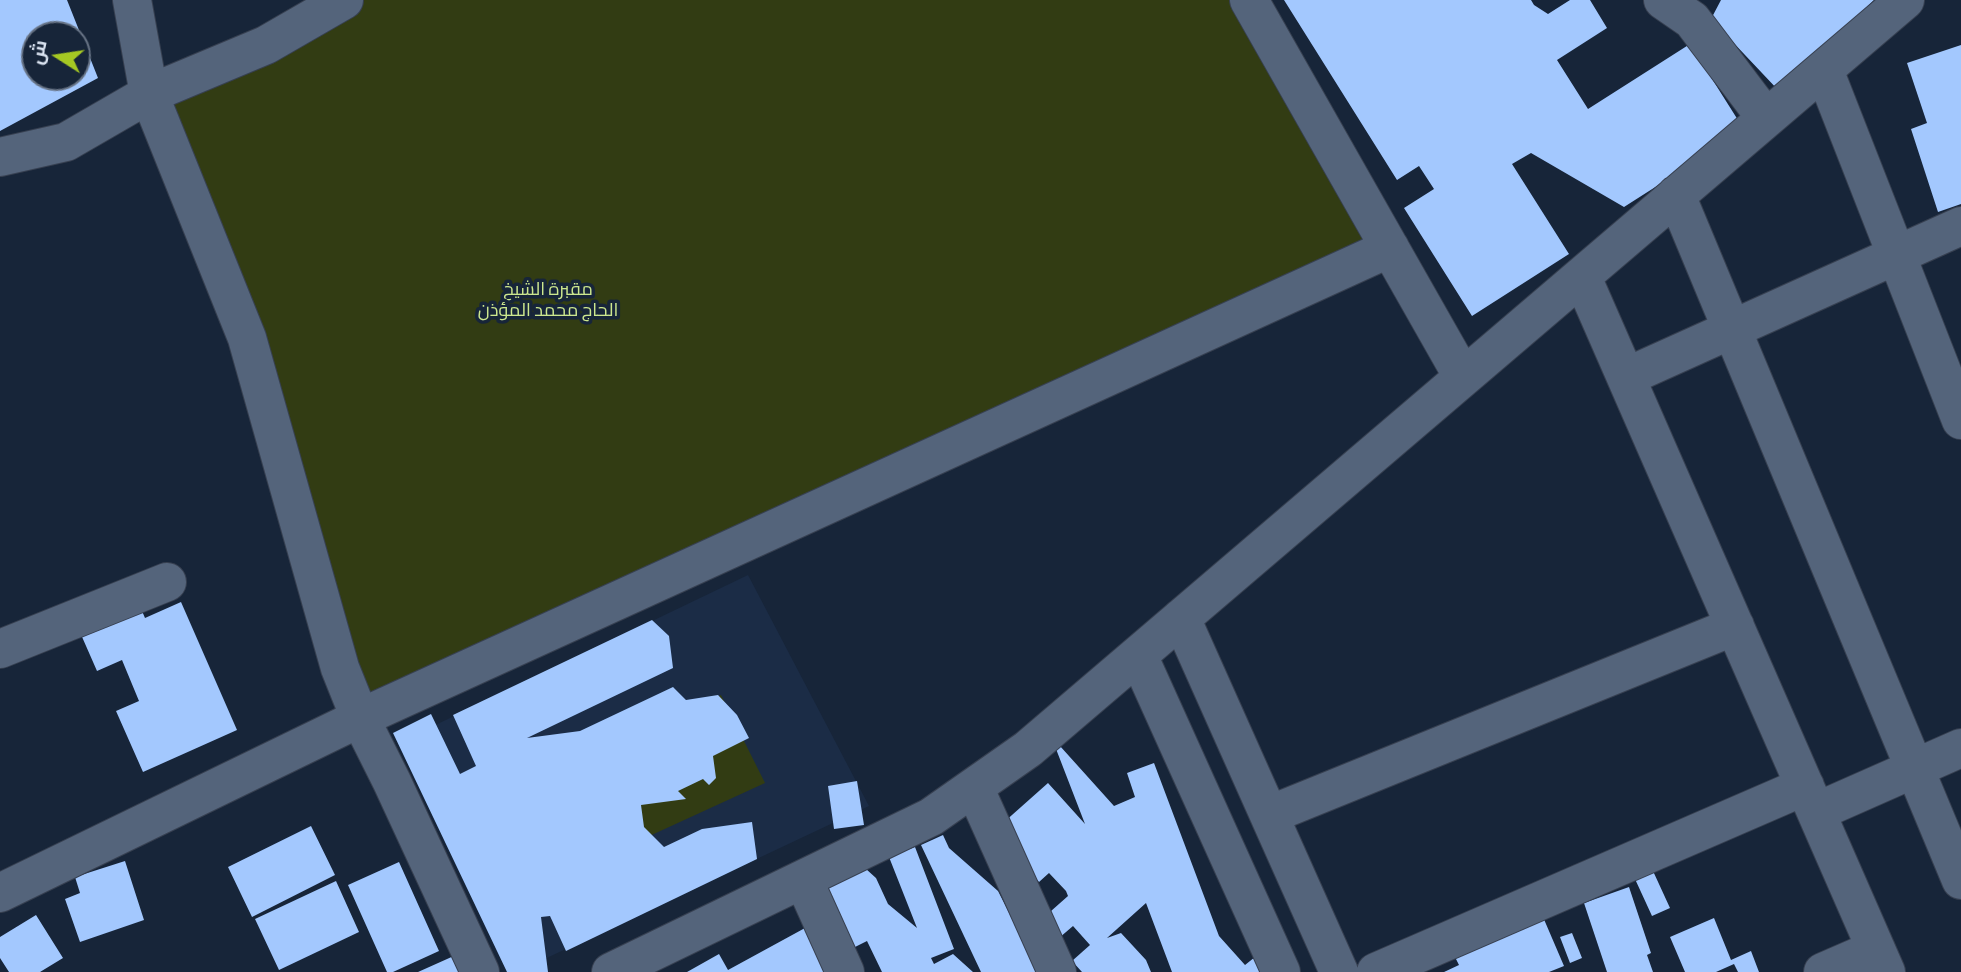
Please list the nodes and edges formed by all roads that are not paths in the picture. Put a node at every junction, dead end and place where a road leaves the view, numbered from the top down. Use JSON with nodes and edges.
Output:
{"nodes":[{"id":1,"x":132,"y":0,"type":"edge"},
{"id":2,"x":344,"y":0,"type":"edge"},
{"id":3,"x":1249,"y":0,"type":"edge"},
{"id":4,"x":1663,"y":0,"type":"edge"},
{"id":5,"x":1905,"y":0,"type":"edge"},
{"id":6,"x":1824,"y":70,"type":"junction"},
{"id":7,"x":149,"y":94,"type":"junction"},
{"id":8,"x":1766,"y":118,"type":"junction"},
{"id":9,"x":0,"y":157,"type":"edge"},
{"id":10,"x":1676,"y":195,"type":"junction"},
{"id":11,"x":1961,"y":226,"type":"edge"},
{"id":12,"x":1390,"y":248,"type":"junction"},
{"id":13,"x":1896,"y":255,"type":"junction"},
{"id":14,"x":1581,"y":276,"type":"junction"},
{"id":15,"x":1732,"y":329,"type":"junction"},
{"id":16,"x":1463,"y":377,"type":"junction"},
{"id":17,"x":1626,"y":377,"type":"junction"},
{"id":18,"x":1961,"y":420,"type":"edge"},
{"id":19,"x":167,"y":582,"type":"dead end"},
{"id":20,"x":1181,"y":618,"type":"junction"},
{"id":21,"x":1735,"y":626,"type":"junction"},
{"id":22,"x":1,"y":643,"type":"edge"},
{"id":23,"x":1138,"y":655,"type":"junction"},
{"id":24,"x":360,"y":718,"type":"junction"},
{"id":25,"x":1961,"y":748,"type":"edge"},
{"id":26,"x":1915,"y":769,"type":"junction"},
{"id":27,"x":974,"y":787,"type":"junction"},
{"id":28,"x":1810,"y":799,"type":"junction"},
{"id":29,"x":1269,"y":815,"type":"junction"},
{"id":30,"x":803,"y":880,"type":"junction"},
{"id":31,"x":1961,"y":880,"type":"edge"},
{"id":32,"x":0,"y":893,"type":"edge"},
{"id":33,"x":661,"y":961,"type":"edge"},
{"id":34,"x":1881,"y":961,"type":"edge"},
{"id":35,"x":480,"y":972,"type":"edge"},
{"id":36,"x":611,"y":972,"type":"edge"},
{"id":37,"x":845,"y":972,"type":"edge"},
{"id":38,"x":1057,"y":972,"type":"edge"},
{"id":39,"x":1281,"y":972,"type":"edge"},
{"id":40,"x":1339,"y":972,"type":"edge"},
{"id":41,"x":1376,"y":972,"type":"edge"},
{"id":42,"x":1823,"y":972,"type":"edge"}],
"edges":[{"from":1,"to":7,"type":"street"},
{"from":2,"to":7,"type":"street"},
{"from":3,"to":12,"type":"street"},
{"from":4,"to":8,"type":"street"},
{"from":5,"to":6,"type":"street"},
{"from":6,"to":8,"type":"street"},
{"from":6,"to":13,"type":"street"},
{"from":7,"to":9,"type":"street"},
{"from":7,"to":24,"type":"street"},
{"from":8,"to":10,"type":"street"},
{"from":10,"to":14,"type":"street"},
{"from":10,"to":15,"type":"street"},
{"from":11,"to":13,"type":"street"},
{"from":12,"to":16,"type":"street"},
{"from":12,"to":24,"type":"street"},
{"from":13,"to":15,"type":"street"},
{"from":13,"to":18,"type":"street"},
{"from":14,"to":16,"type":"street"},
{"from":14,"to":17,"type":"street"},
{"from":15,"to":17,"type":"street"},
{"from":15,"to":26,"type":"street"},
{"from":16,"to":20,"type":"street"},
{"from":17,"to":21,"type":"street"},
{"from":19,"to":22,"type":"street"},
{"from":20,"to":23,"type":"street"},
{"from":20,"to":29,"type":"street"},
{"from":21,"to":28,"type":"street"},
{"from":21,"to":29,"type":"street"},
{"from":23,"to":27,"type":"street"},
{"from":23,"to":39,"type":"street"},
{"from":24,"to":32,"type":"street"},
{"from":24,"to":35,"type":"street"},
{"from":25,"to":26,"type":"street"},
{"from":26,"to":28,"type":"street"},
{"from":26,"to":31,"type":"street"},
{"from":27,"to":30,"type":"street"},
{"from":27,"to":38,"type":"street"},
{"from":28,"to":34,"type":"street"},
{"from":28,"to":41,"type":"street"},
{"from":29,"to":40,"type":"street"},
{"from":30,"to":33,"type":"street"},
{"from":30,"to":37,"type":"street"},
{"from":33,"to":36,"type":"street"},
{"from":34,"to":42,"type":"street"}]}
